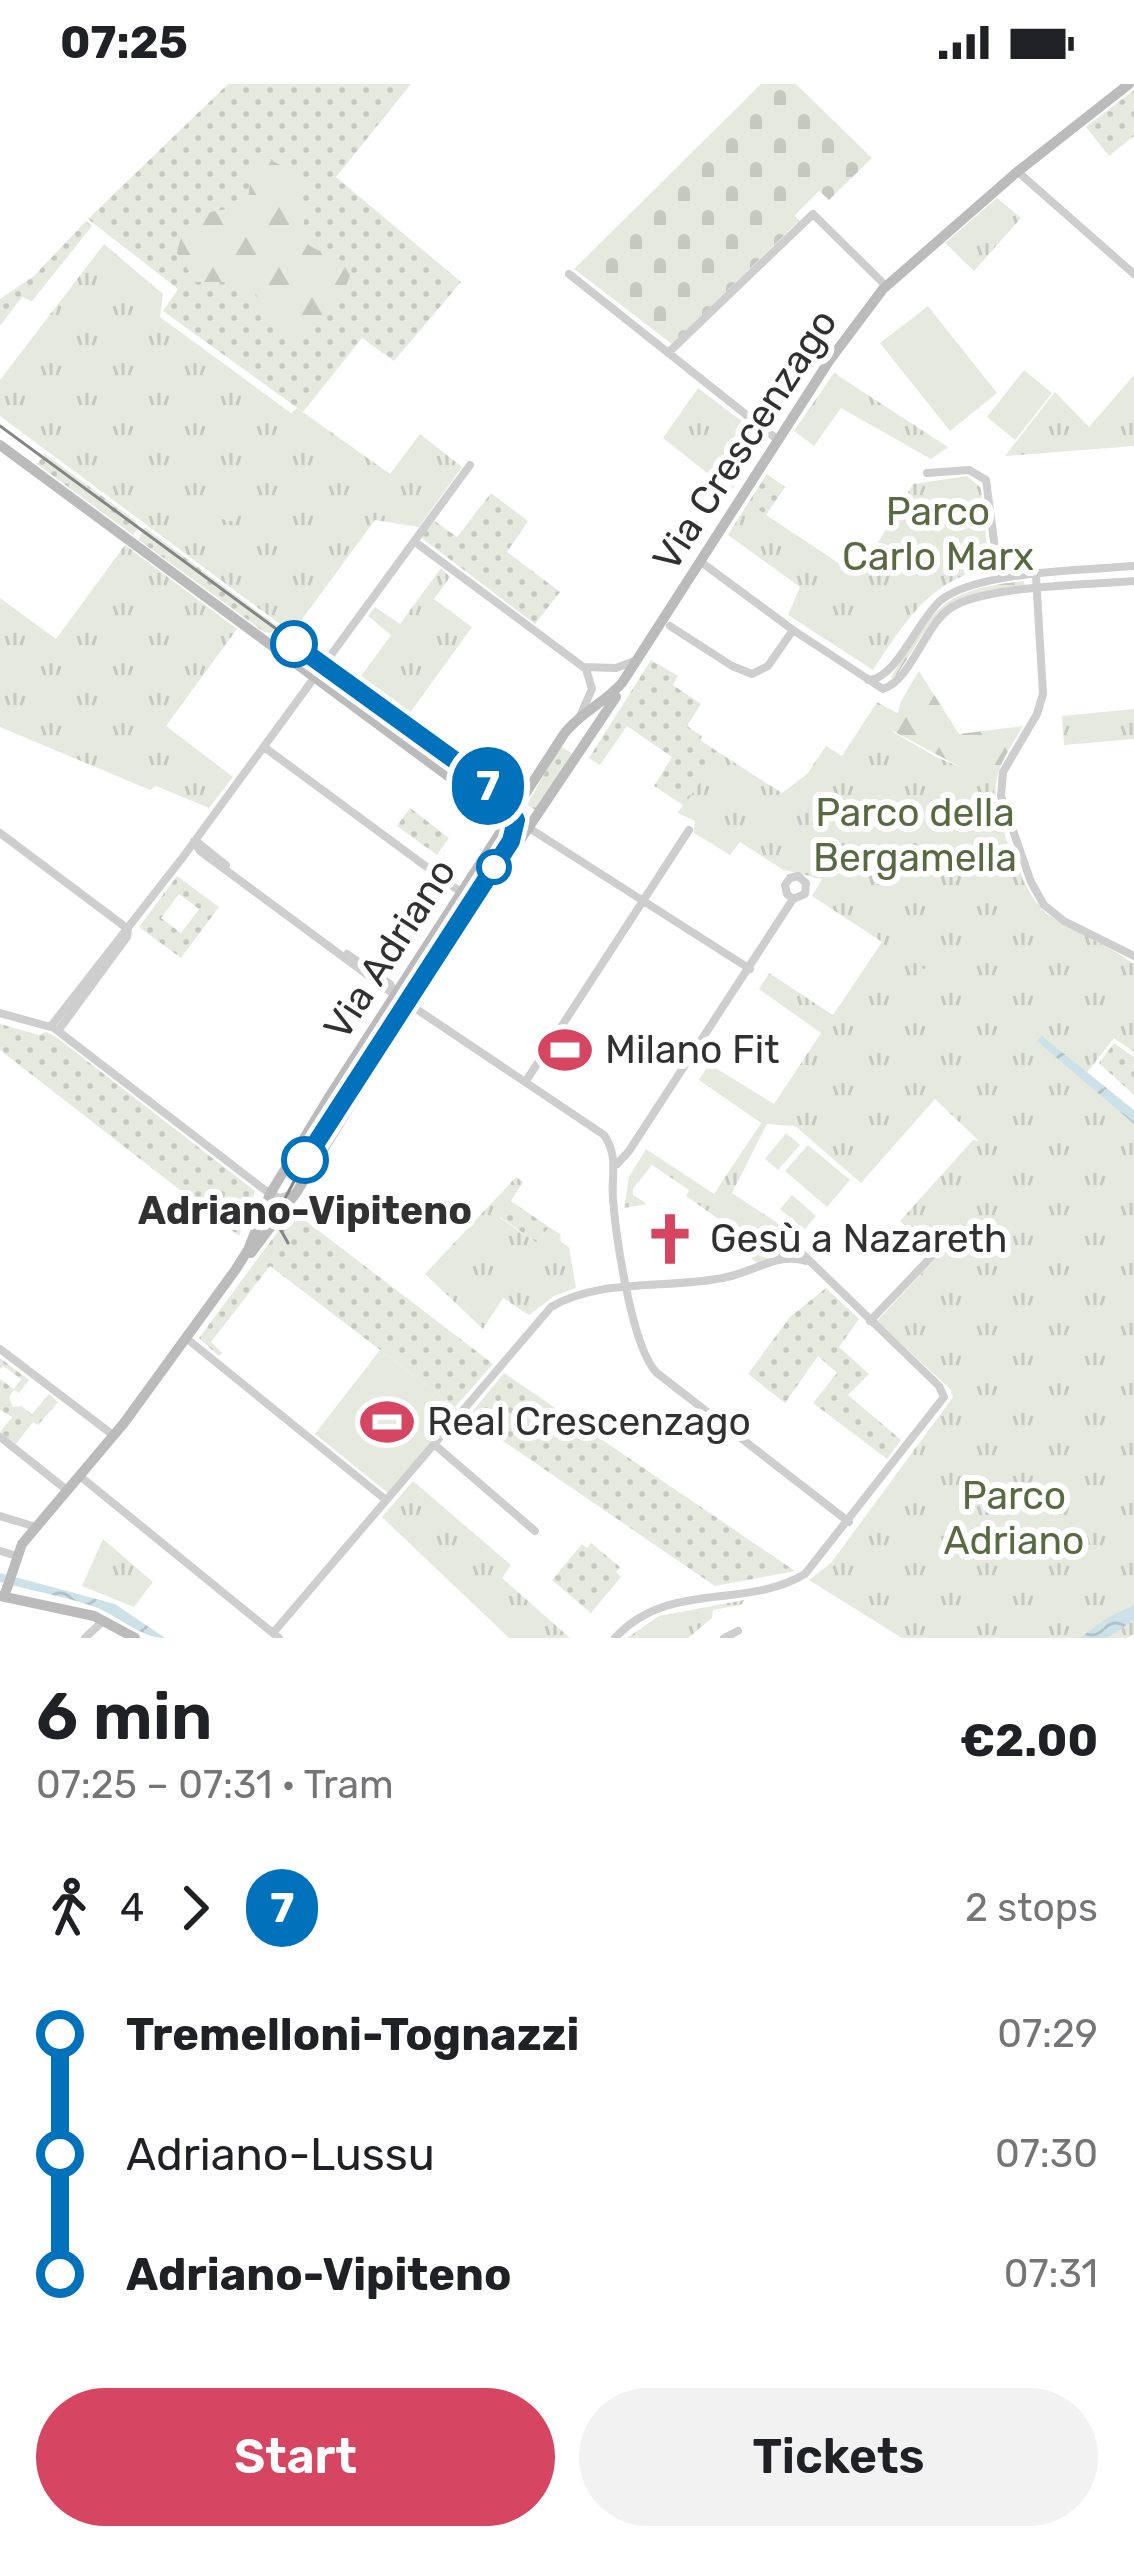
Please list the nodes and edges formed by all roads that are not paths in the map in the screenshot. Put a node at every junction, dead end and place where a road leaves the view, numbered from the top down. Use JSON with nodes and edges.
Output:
{"nodes":[{"id":1,"x":1129,"y":84,"type":"edge"},
{"id":2,"x":1017,"y":172,"type":"junction"},
{"id":3,"x":569,"y":274,"type":"dead end"},
{"id":4,"x":1134,"y":274,"type":"edge"},
{"id":5,"x":886,"y":286,"type":"junction"},
{"id":6,"x":668,"y":353,"type":"junction"},
{"id":7,"x":778,"y":440,"type":"junction"},
{"id":8,"x":0,"y":445,"type":"edge"},
{"id":9,"x":470,"y":465,"type":"dead end"},
{"id":10,"x":927,"y":473,"type":"dead end"},
{"id":11,"x":415,"y":542,"type":"junction"},
{"id":12,"x":701,"y":562,"type":"junction"},
{"id":13,"x":1134,"y":566,"type":"edge"},
{"id":14,"x":1036,"y":576,"type":"junction"},
{"id":15,"x":999,"y":579,"type":"junction"},
{"id":16,"x":1134,"y":581,"type":"edge"},
{"id":17,"x":1037,"y":590,"type":"junction"},
{"id":18,"x":670,"y":626,"type":"dead end"},
{"id":19,"x":793,"y":630,"type":"junction"},
{"id":20,"x":638,"y":660,"type":"junction"},
{"id":21,"x":583,"y":667,"type":"junction"},
{"id":22,"x":315,"y":677,"type":"junction"},
{"id":23,"x":867,"y":680,"type":"junction"},
{"id":24,"x":885,"y":681,"type":"junction"},
{"id":25,"x":622,"y":683,"type":"junction"},
{"id":26,"x":580,"y":718,"type":"junction"},
{"id":27,"x":564,"y":734,"type":"junction"},
{"id":28,"x":586,"y":744,"type":"junction"},
{"id":29,"x":264,"y":747,"type":"junction"},
{"id":30,"x":509,"y":821,"type":"junction"},
{"id":31,"x":530,"y":828,"type":"junction"},
{"id":32,"x":689,"y":830,"type":"dead end"},
{"id":33,"x":0,"y":833,"type":"edge"},
{"id":34,"x":194,"y":841,"type":"junction"},
{"id":35,"x":462,"y":893,"type":"junction"},
{"id":36,"x":793,"y":898,"type":"dead end"},
{"id":37,"x":644,"y":901,"type":"junction"},
{"id":38,"x":128,"y":929,"type":"junction"},
{"id":39,"x":1134,"y":956,"type":"edge"},
{"id":40,"x":750,"y":969,"type":"junction"},
{"id":41,"x":396,"y":994,"type":"junction"},
{"id":42,"x":414,"y":1006,"type":"junction"},
{"id":43,"x":0,"y":1013,"type":"edge"},
{"id":44,"x":55,"y":1028,"type":"junction"},
{"id":45,"x":526,"y":1081,"type":"junction"},
{"id":46,"x":639,"y":1133,"type":"junction"},
{"id":47,"x":612,"y":1150,"type":"junction"},
{"id":48,"x":616,"y":1165,"type":"junction"},
{"id":49,"x":296,"y":1193,"type":"junction"},
{"id":50,"x":270,"y":1194,"type":"junction"},
{"id":51,"x":270,"y":1229,"type":"junction"},
{"id":52,"x":791,"y":1252,"type":"junction"},
{"id":53,"x":934,"y":1254,"type":"dead end"},
{"id":54,"x":778,"y":1258,"type":"junction"},
{"id":55,"x":236,"y":1269,"type":"junction"},
{"id":56,"x":628,"y":1288,"type":"junction"},
{"id":57,"x":870,"y":1321,"type":"junction"},
{"id":58,"x":186,"y":1339,"type":"junction"},
{"id":59,"x":0,"y":1349,"type":"edge"},
{"id":60,"x":115,"y":1436,"type":"junction"},
{"id":61,"x":0,"y":1437,"type":"edge"},
{"id":62,"x":436,"y":1445,"type":"junction"},
{"id":63,"x":82,"y":1477,"type":"junction"},
{"id":64,"x":69,"y":1492,"type":"junction"},
{"id":65,"x":386,"y":1501,"type":"junction"},
{"id":66,"x":0,"y":1516,"type":"edge"},
{"id":67,"x":849,"y":1522,"type":"junction"},
{"id":68,"x":36,"y":1527,"type":"junction"},
{"id":69,"x":535,"y":1531,"type":"dead end"},
{"id":70,"x":0,"y":1551,"type":"edge"},
{"id":71,"x":15,"y":1560,"type":"junction"},
{"id":72,"x":2,"y":1596,"type":"edge"},
{"id":73,"x":83,"y":1613,"type":"junction"},
{"id":74,"x":104,"y":1620,"type":"junction"},
{"id":75,"x":739,"y":1631,"type":"dead end"},
{"id":76,"x":276,"y":1636,"type":"edge"},
{"id":77,"x":86,"y":1637,"type":"edge"},
{"id":78,"x":135,"y":1638,"type":"edge"},
{"id":79,"x":615,"y":1638,"type":"edge"},
{"id":80,"x":724,"y":1638,"type":"edge"}],
"edges":[{"from":1,"to":2,"type":"street","name":"Via Crescenzago"},
{"from":2,"to":4,"type":"street"},
{"from":2,"to":5,"type":"street","name":"Via Crescenzago"},
{"from":3,"to":6,"type":"street"},
{"from":5,"to":6,"type":"street"},
{"from":5,"to":7,"type":"street","name":"Via Crescenzago"},
{"from":6,"to":7,"type":"street"},
{"from":7,"to":12,"type":"street","name":"Via Crescenzago"},
{"from":8,"to":22,"type":"street"},
{"from":9,"to":11,"type":"street"},
{"from":10,"to":15,"type":"street"},
{"from":11,"to":21,"type":"street"},
{"from":11,"to":22,"type":"street"},
{"from":12,"to":19,"type":"street"},
{"from":12,"to":20,"type":"street","name":"Via Crescenzago"},
{"from":13,"to":14,"type":"street"},
{"from":14,"to":15,"type":"street"},
{"from":14,"to":17,"type":"street"},
{"from":15,"to":24,"type":"street"},
{"from":16,"to":17,"type":"street"},
{"from":17,"to":24,"type":"street"},
{"from":17,"to":39,"type":"street"},
{"from":18,"to":19,"type":"street"},
{"from":19,"to":23,"type":"street"},
{"from":20,"to":21,"type":"street"},
{"from":20,"to":25,"type":"street","name":"Via Adriano"},
{"from":21,"to":26,"type":"street"},
{"from":22,"to":29,"type":"street"},
{"from":22,"to":30,"type":"street"},
{"from":23,"to":24,"type":"street"},
{"from":23,"to":24,"type":"street"},
{"from":25,"to":26,"type":"street","name":"Via Adriano"},
{"from":25,"to":28,"type":"street","name":"Via Adriano"},
{"from":26,"to":27,"type":"street","name":"Via Adriano"},
{"from":27,"to":28,"type":"street"},
{"from":27,"to":30,"type":"street","name":"Via Adriano"},
{"from":28,"to":31,"type":"street","name":"Via Adriano"},
{"from":29,"to":34,"type":"street"},
{"from":29,"to":35,"type":"street"},
{"from":30,"to":31,"type":"street"},
{"from":30,"to":35,"type":"street","name":"Via Adriano"},
{"from":31,"to":37,"type":"street"},
{"from":31,"to":42,"type":"street","name":"Via Adriano"},
{"from":32,"to":37,"type":"street"},
{"from":33,"to":38,"type":"street"},
{"from":34,"to":38,"type":"street"},
{"from":34,"to":41,"type":"street"},
{"from":35,"to":41,"type":"street","name":"Via Adriano"},
{"from":36,"to":40,"type":"street"},
{"from":37,"to":40,"type":"street"},
{"from":37,"to":45,"type":"street"},
{"from":38,"to":44,"type":"street"},
{"from":40,"to":46,"type":"street"},
{"from":41,"to":42,"type":"street"},
{"from":41,"to":50,"type":"street","name":"Via Adriano"},
{"from":42,"to":45,"type":"street"},
{"from":42,"to":49,"type":"street","name":"Via Adriano"},
{"from":43,"to":44,"type":"street"},
{"from":44,"to":50,"type":"street"},
{"from":45,"to":47,"type":"street"},
{"from":46,"to":47,"type":"street"},
{"from":46,"to":48,"type":"street"},
{"from":47,"to":48,"type":"street"},
{"from":48,"to":56,"type":"street"},
{"from":49,"to":50,"type":"street"},
{"from":49,"to":51,"type":"street","name":"Via Adriano"},
{"from":50,"to":51,"type":"street"},
{"from":50,"to":55,"type":"street","name":"Via Adriano"},
{"from":51,"to":55,"type":"street","name":"Via Adriano"},
{"from":52,"to":54,"type":"street"},
{"from":52,"to":54,"type":"street"},
{"from":52,"to":57,"type":"street"},
{"from":53,"to":57,"type":"street"},
{"from":54,"to":56,"type":"street"},
{"from":55,"to":58,"type":"street","name":"Via Adriano"},
{"from":56,"to":62,"type":"street"},
{"from":56,"to":67,"type":"street"},
{"from":57,"to":67,"type":"street"},
{"from":58,"to":60,"type":"street","name":"Via Adriano"},
{"from":58,"to":65,"type":"street"},
{"from":59,"to":60,"type":"street"},
{"from":60,"to":63,"type":"street","name":"Via Adriano"},
{"from":61,"to":64,"type":"street"},
{"from":62,"to":65,"type":"street"},
{"from":62,"to":69,"type":"street"},
{"from":63,"to":64,"type":"street","name":"Via Adriano"},
{"from":63,"to":76,"type":"street"},
{"from":64,"to":68,"type":"street","name":"Via Adriano"},
{"from":65,"to":76,"type":"street"},
{"from":66,"to":68,"type":"street"},
{"from":67,"to":79,"type":"street"},
{"from":68,"to":71,"type":"street","name":"Via Adriano"},
{"from":70,"to":71,"type":"street"},
{"from":71,"to":72,"type":"street","name":"Via Adriano"},
{"from":72,"to":73,"type":"street"},
{"from":73,"to":74,"type":"street"},
{"from":73,"to":77,"type":"street"},
{"from":74,"to":77,"type":"street"},
{"from":74,"to":78,"type":"street"},
{"from":75,"to":80,"type":"street"}]}
